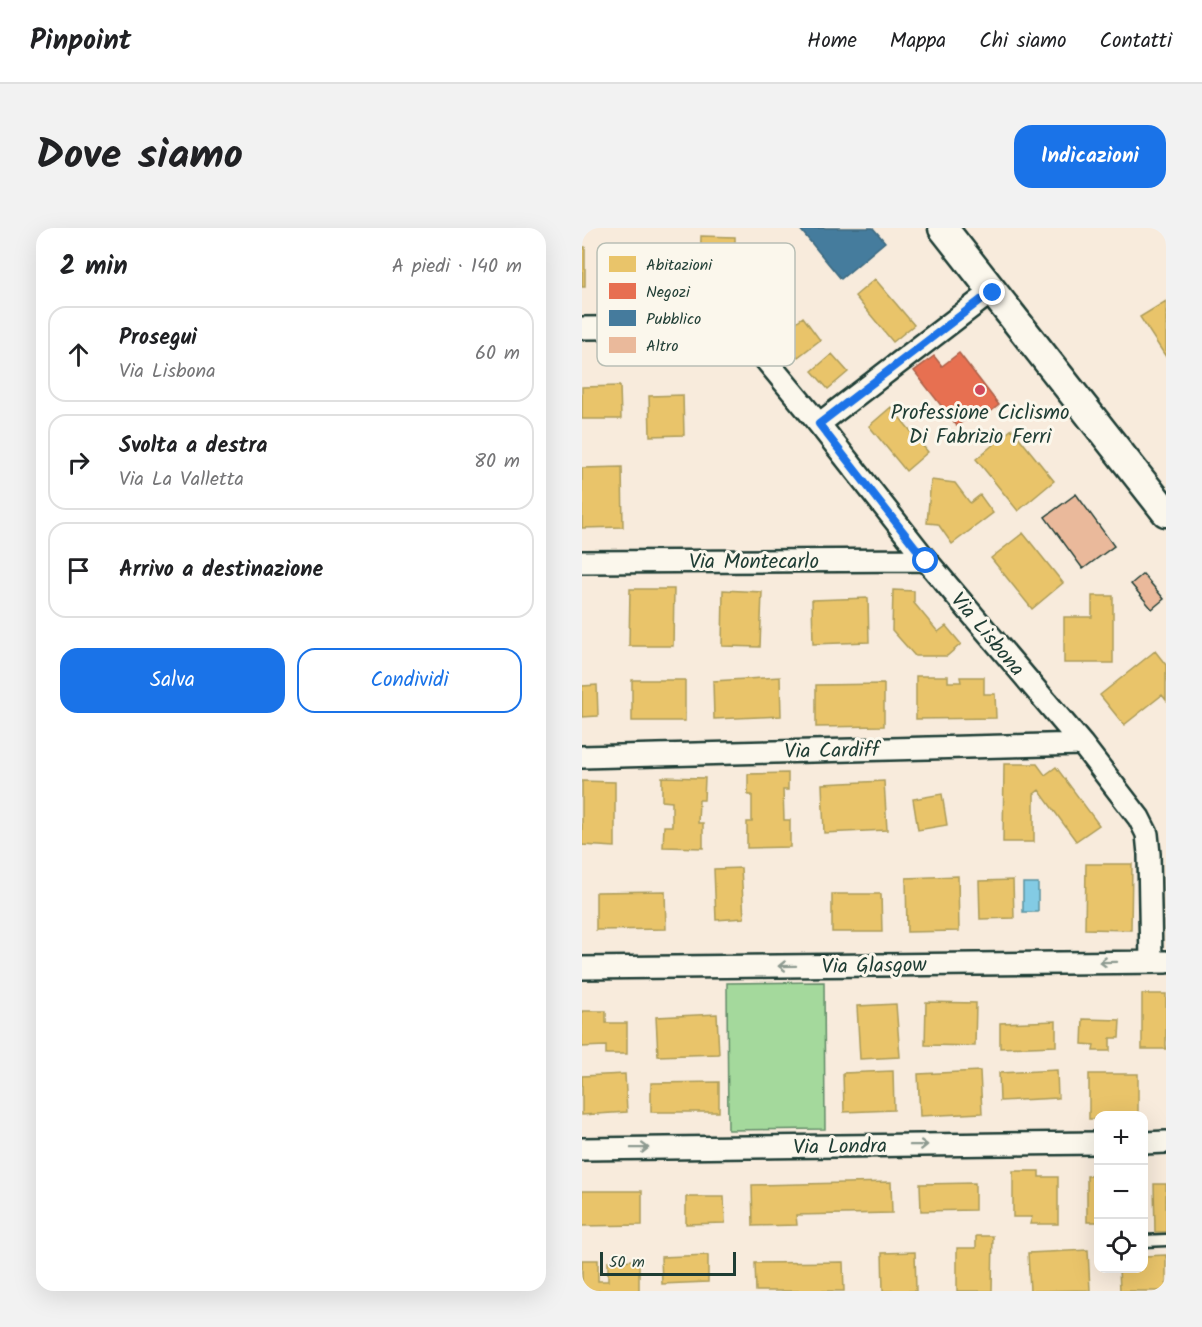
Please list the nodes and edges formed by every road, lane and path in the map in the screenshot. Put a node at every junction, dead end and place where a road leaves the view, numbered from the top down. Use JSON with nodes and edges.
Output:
{"nodes":[{"id":1,"x":943,"y":228,"type":"edge"},
{"id":2,"x":993,"y":293,"type":"junction"},
{"id":3,"x":582,"y":328,"type":"edge"},
{"id":4,"x":597,"y":328,"type":"edge"},
{"id":5,"x":771,"y":366,"type":"edge"},
{"id":6,"x":819,"y":424,"type":"junction"},
{"id":7,"x":1166,"y":512,"type":"edge"},
{"id":8,"x":926,"y":561,"type":"junction"},
{"id":9,"x":582,"y":562,"type":"edge"},
{"id":10,"x":1082,"y":744,"type":"junction"},
{"id":11,"x":582,"y":757,"type":"edge"},
{"id":12,"x":1159,"y":962,"type":"edge"},
{"id":13,"x":582,"y":968,"type":"edge"},
{"id":14,"x":1166,"y":1142,"type":"edge"},
{"id":15,"x":1094,"y":1143,"type":"edge"},
{"id":16,"x":1148,"y":1143,"type":"edge"},
{"id":17,"x":582,"y":1149,"type":"edge"},
{"id":18,"x":1166,"y":1240,"type":"edge"},
{"id":19,"x":1148,"y":1241,"type":"edge"}],
"edges":[{"from":1,"to":2,"type":"street"},
{"from":2,"to":6,"type":"street"},
{"from":2,"to":7,"type":"street"},
{"from":3,"to":4,"type":"street","name":"Via Lisbona"},
{"from":5,"to":6,"type":"street","name":"Via Lisbona"},
{"from":6,"to":8,"type":"street","name":"Via Lisbona"},
{"from":8,"to":9,"type":"street","name":"Via Montecarlo"},
{"from":8,"to":10,"type":"street","name":"Via Lisbona"},
{"from":10,"to":11,"type":"street","name":"Via Cardiff"},
{"from":10,"to":12,"type":"street","name":"Via Lisbona"},
{"from":12,"to":13,"type":"street","name":"Via Glasgow","one_way":true},
{"from":14,"to":16,"type":"street"},
{"from":17,"to":15,"type":"street","name":"Via Londra","one_way":true},
{"from":18,"to":19,"type":"lane"}]}
